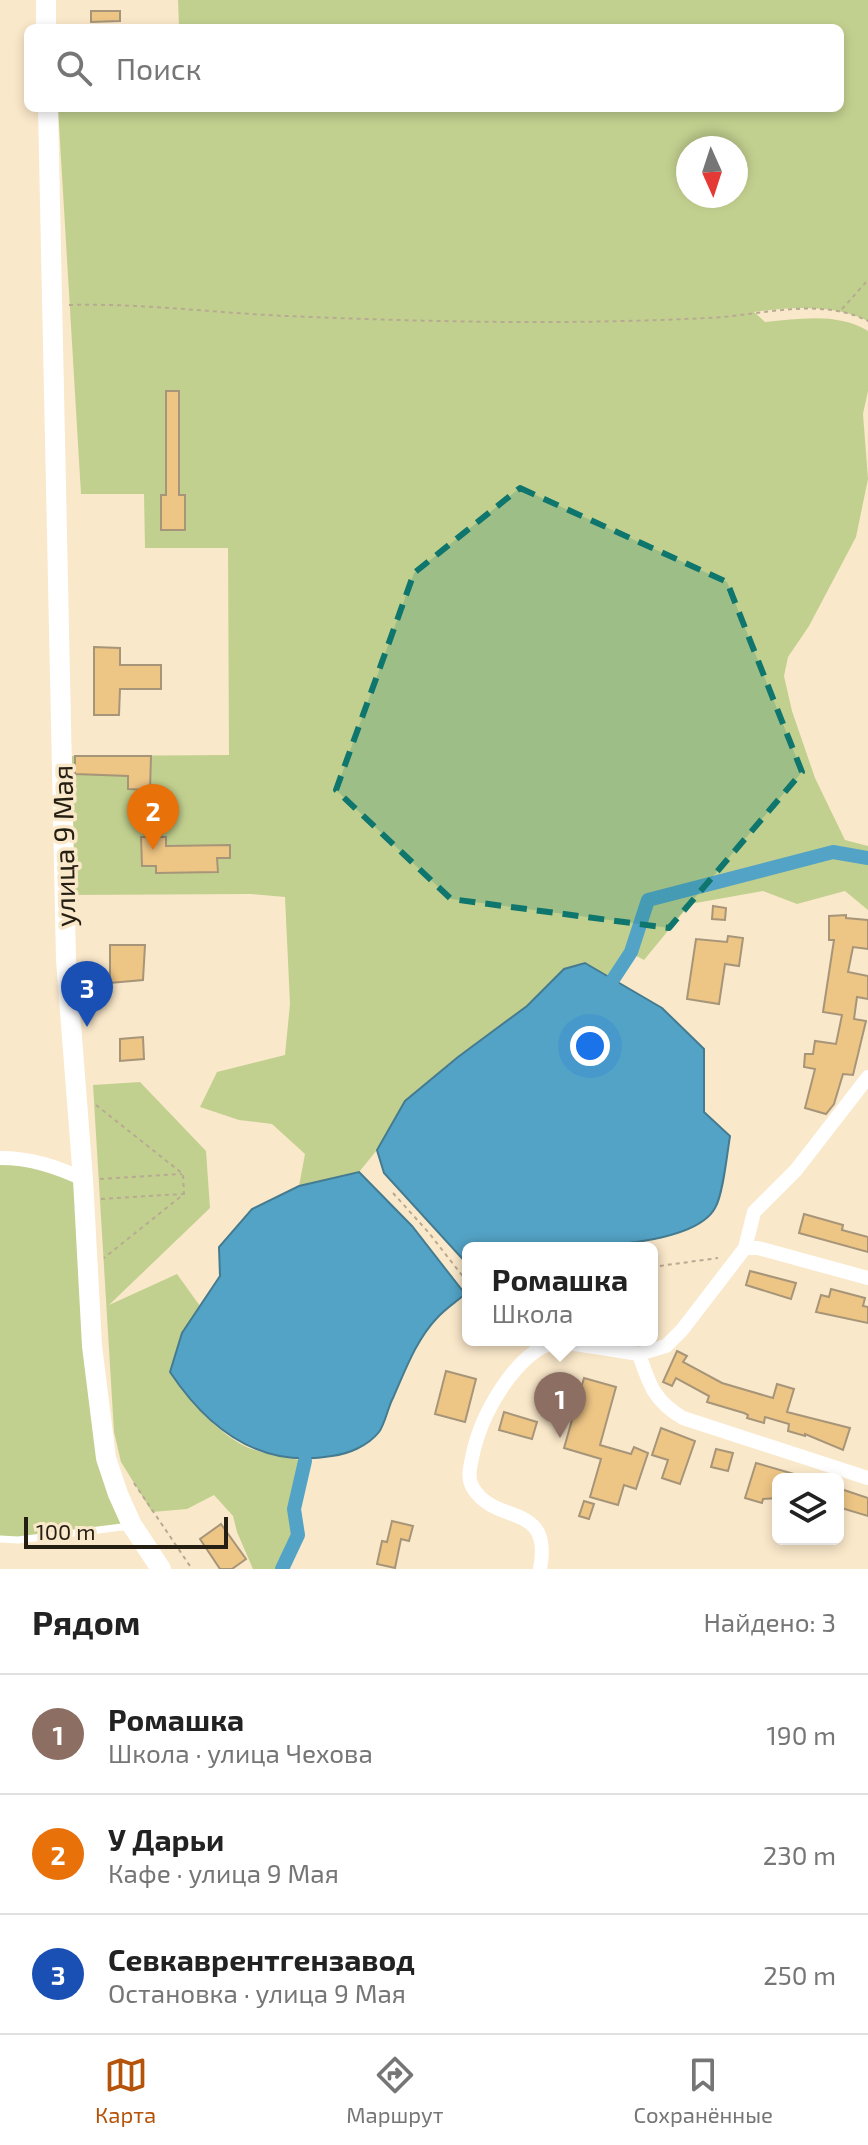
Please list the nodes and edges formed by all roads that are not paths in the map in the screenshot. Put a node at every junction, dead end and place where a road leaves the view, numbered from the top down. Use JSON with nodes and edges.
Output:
{"nodes":[{"id":1,"x":46,"y":0,"type":"edge"},
{"id":2,"x":46,"y":24,"type":"edge"},
{"id":3,"x":48,"y":112,"type":"edge"},
{"id":4,"x":868,"y":1077,"type":"edge"},
{"id":5,"x":0,"y":1158,"type":"edge"},
{"id":6,"x":90,"y":1179,"type":"junction"},
{"id":7,"x":740,"y":1254,"type":"junction"},
{"id":8,"x":868,"y":1278,"type":"edge"},
{"id":9,"x":542,"y":1346,"type":"edge"},
{"id":10,"x":588,"y":1346,"type":"edge"},
{"id":11,"x":639,"y":1354,"type":"junction"},
{"id":12,"x":868,"y":1478,"type":"edge"},
{"id":13,"x":132,"y":1525,"type":"junction"},
{"id":14,"x":0,"y":1539,"type":"edge"},
{"id":15,"x":161,"y":1569,"type":"edge"},
{"id":16,"x":540,"y":1569,"type":"edge"}],
"edges":[{"from":1,"to":2,"type":"street"},
{"from":3,"to":6,"type":"street","name":"улица 9 Мая"},
{"from":4,"to":7,"type":"street"},
{"from":5,"to":6,"type":"street"},
{"from":6,"to":13,"type":"street","name":"улица 9 Мая"},
{"from":7,"to":8,"type":"street"},
{"from":7,"to":11,"type":"street"},
{"from":9,"to":16,"type":"street"},
{"from":10,"to":11,"type":"street"},
{"from":11,"to":12,"type":"street"},
{"from":13,"to":14,"type":"lane"},
{"from":13,"to":15,"type":"street","name":"улица 9 Мая"}]}
